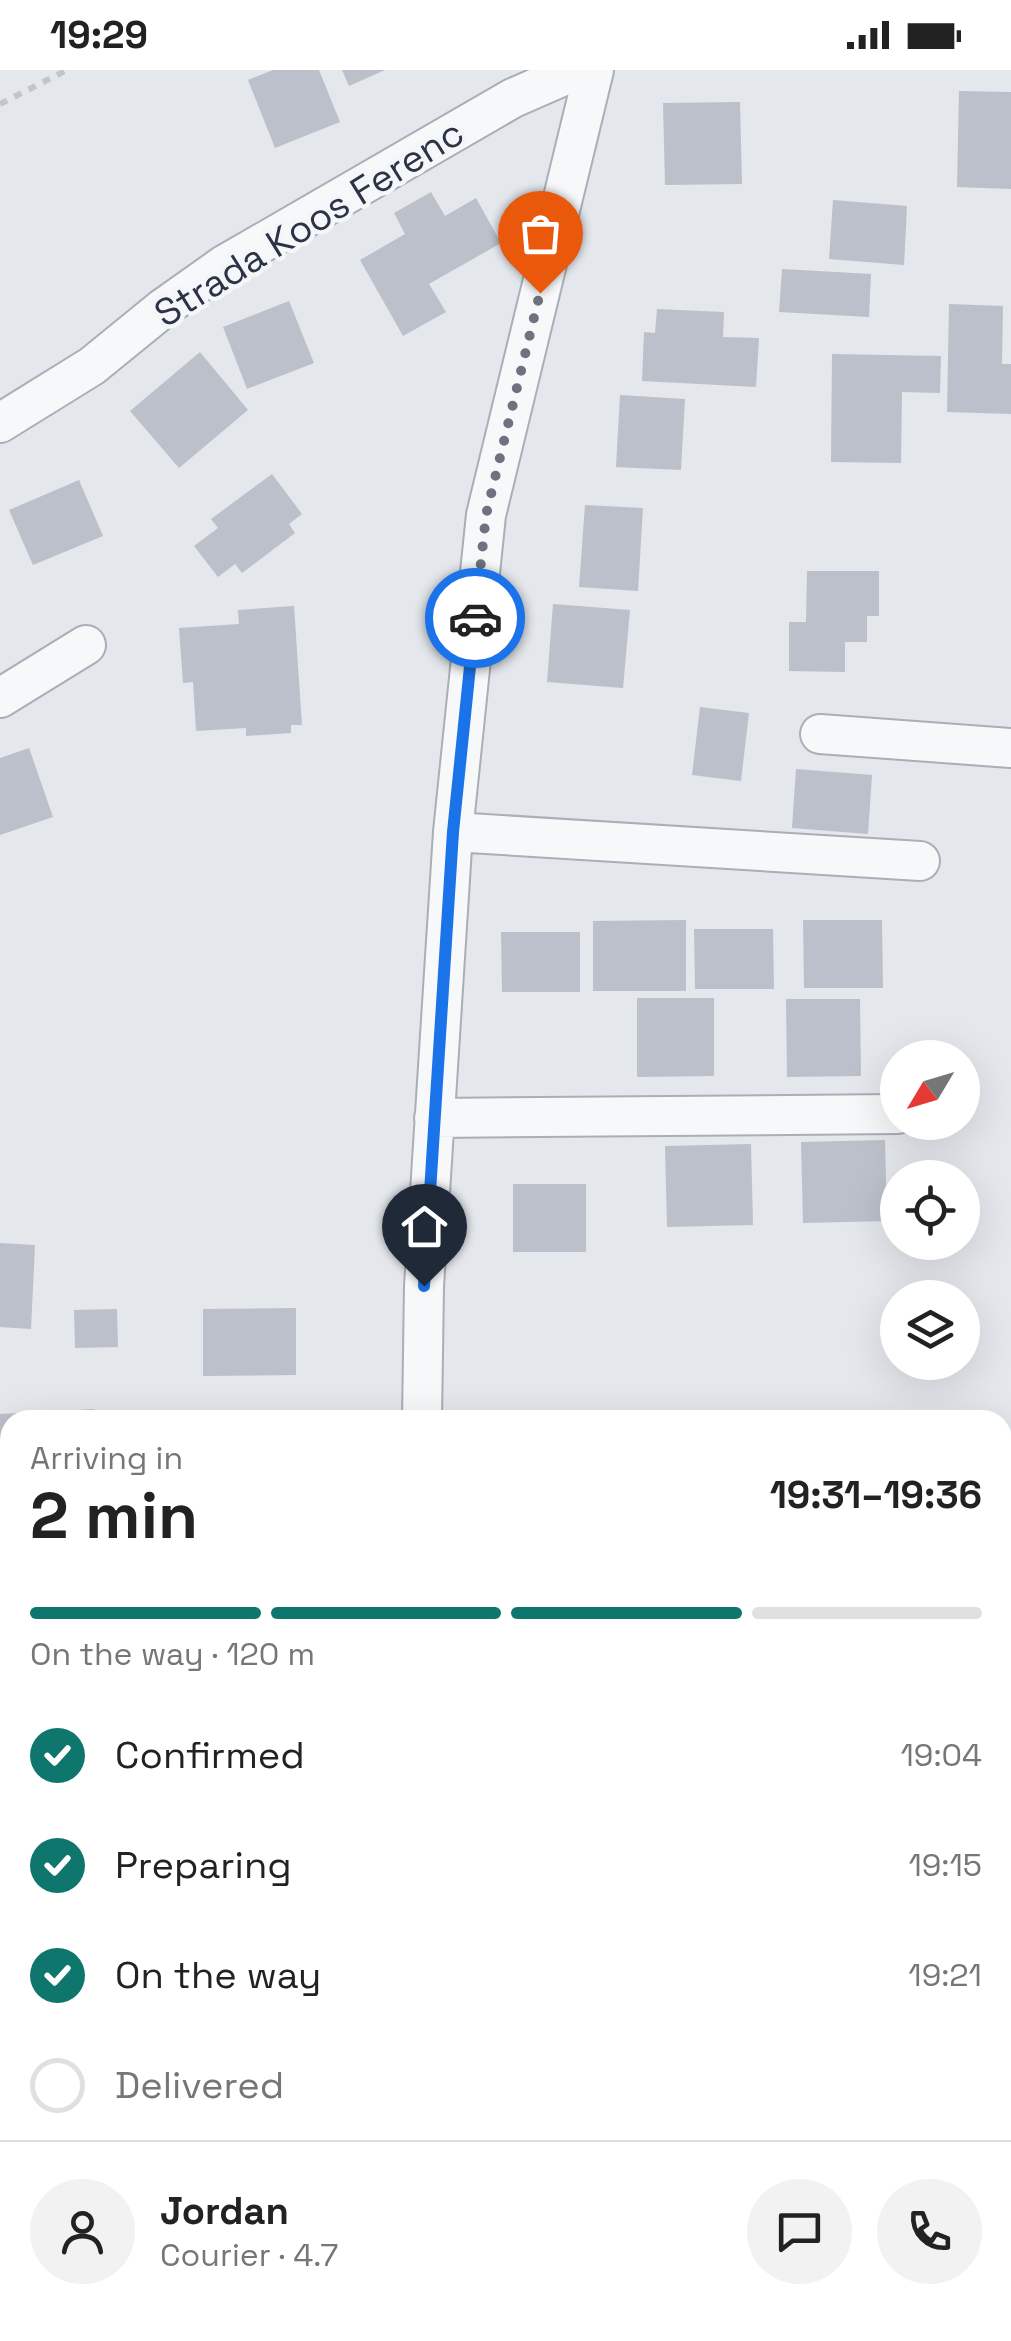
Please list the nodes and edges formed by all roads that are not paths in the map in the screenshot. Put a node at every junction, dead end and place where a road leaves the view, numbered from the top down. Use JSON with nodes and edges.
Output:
{"nodes":[{"id":1,"x":577,"y":70,"type":"edge"},
{"id":2,"x":594,"y":70,"type":"edge"},
{"id":3,"x":0,"y":423,"type":"edge"},
{"id":4,"x":86,"y":645,"type":"dead end"},
{"id":5,"x":0,"y":698,"type":"edge"},
{"id":6,"x":820,"y":734,"type":"dead end"},
{"id":7,"x":1011,"y":748,"type":"edge"},
{"id":8,"x":453,"y":832,"type":"junction"},
{"id":9,"x":920,"y":861,"type":"dead end"},
{"id":10,"x":880,"y":1114,"type":"edge"},
{"id":11,"x":434,"y":1118,"type":"junction"},
{"id":12,"x":422,"y":1410,"type":"edge"}],
"edges":[{"from":1,"to":3,"type":"street","name":"Strada Koos Ferenc"},
{"from":2,"to":8,"type":"street"},
{"from":4,"to":5,"type":"street"},
{"from":6,"to":7,"type":"street"},
{"from":8,"to":9,"type":"street"},
{"from":8,"to":11,"type":"street"},
{"from":10,"to":11,"type":"street"},
{"from":11,"to":12,"type":"street"}]}
